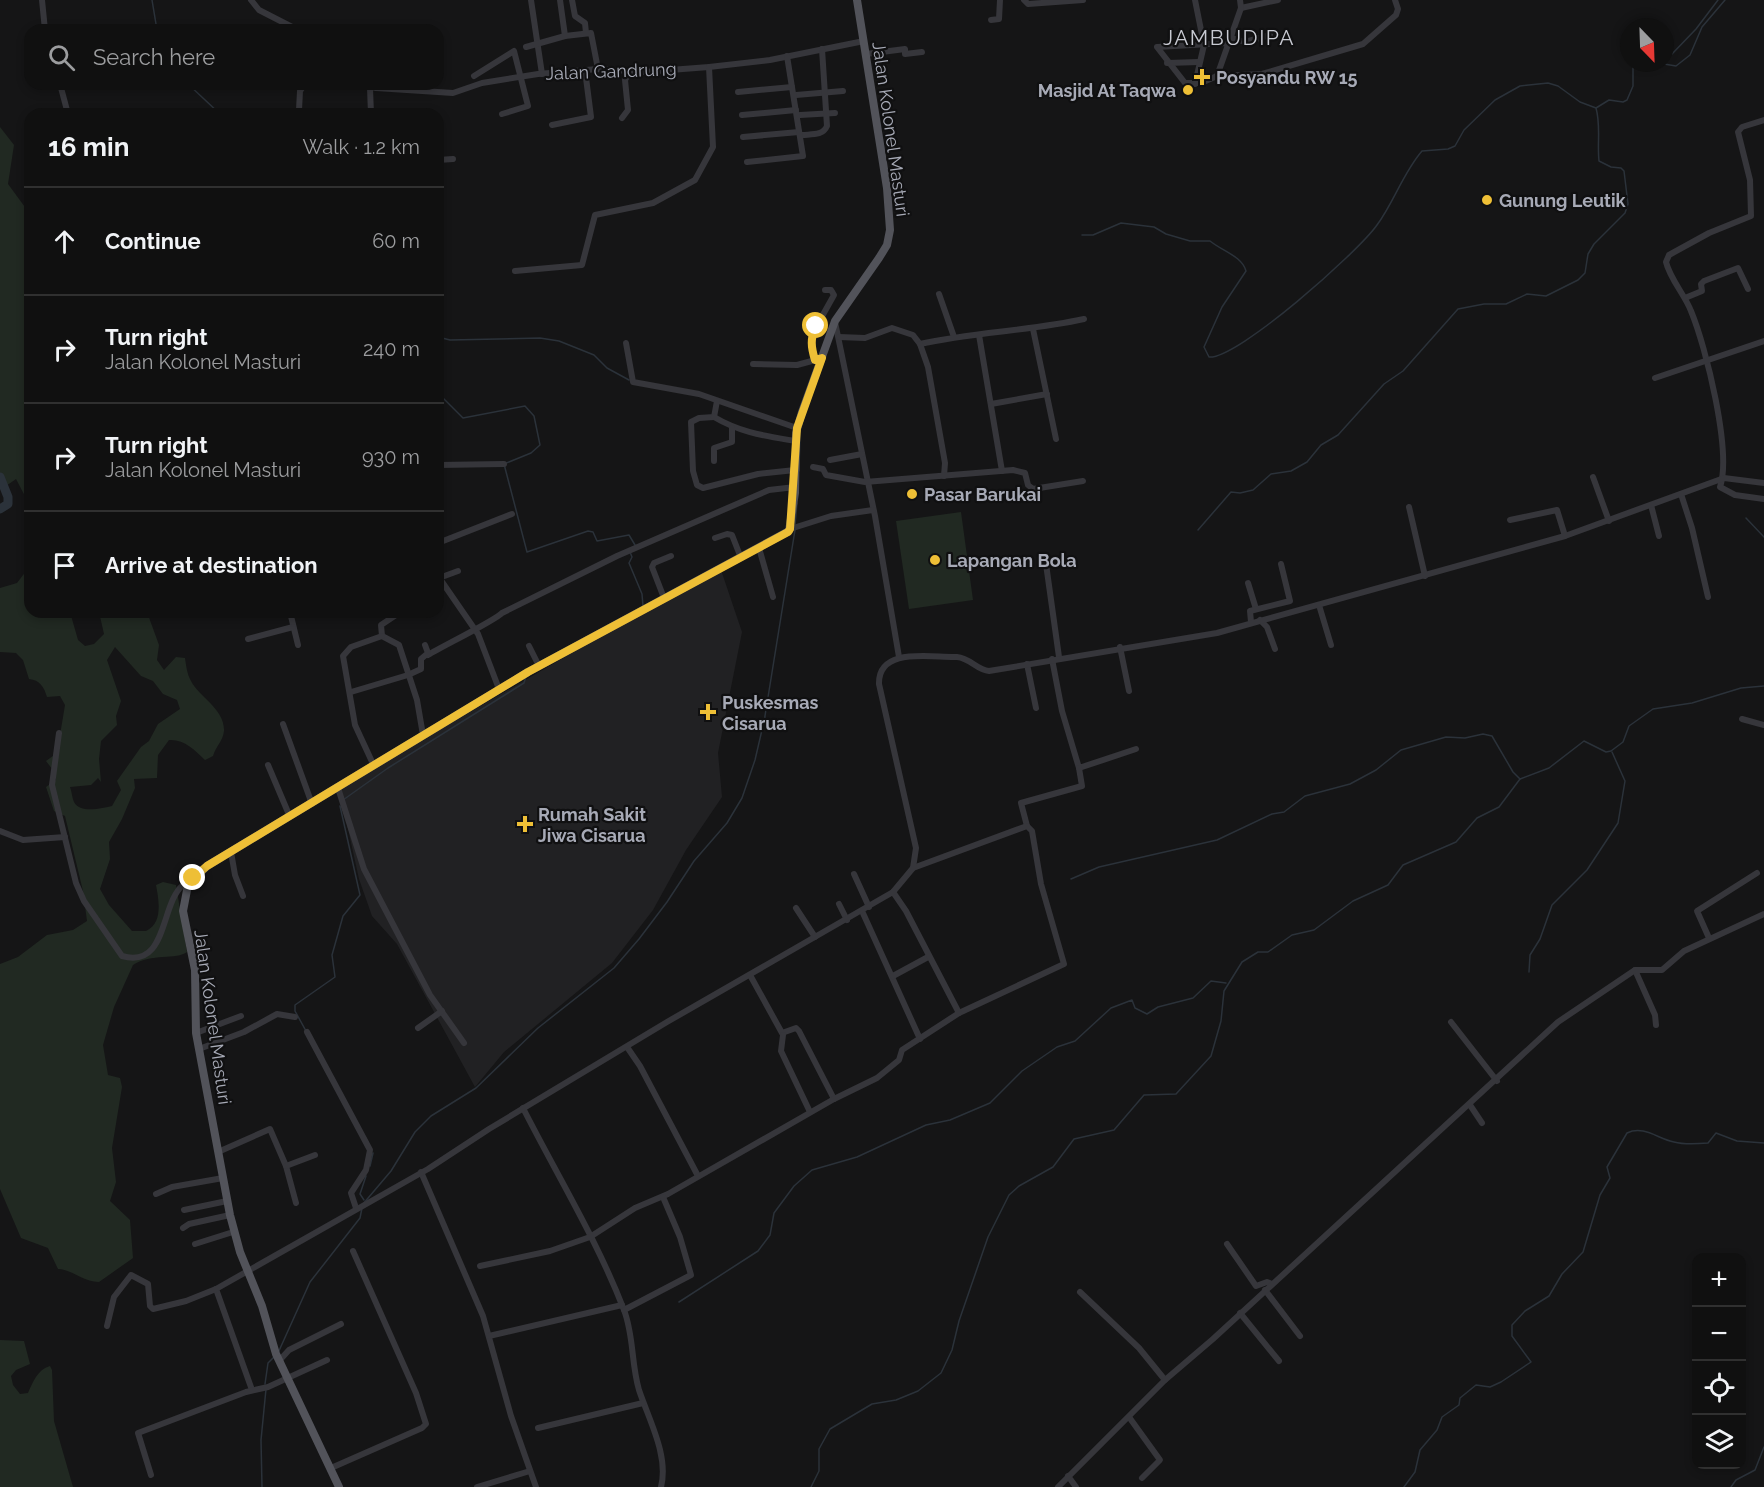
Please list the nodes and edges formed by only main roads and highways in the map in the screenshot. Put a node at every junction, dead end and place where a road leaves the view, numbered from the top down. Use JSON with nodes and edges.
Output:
{"nodes":[{"id":1,"x":857,"y":0,"type":"edge"},
{"id":2,"x":339,"y":1487,"type":"edge"}],
"edges":[{"from":1,"to":2,"type":"main road","name":"Jalan Kolonel Masturi"}]}
